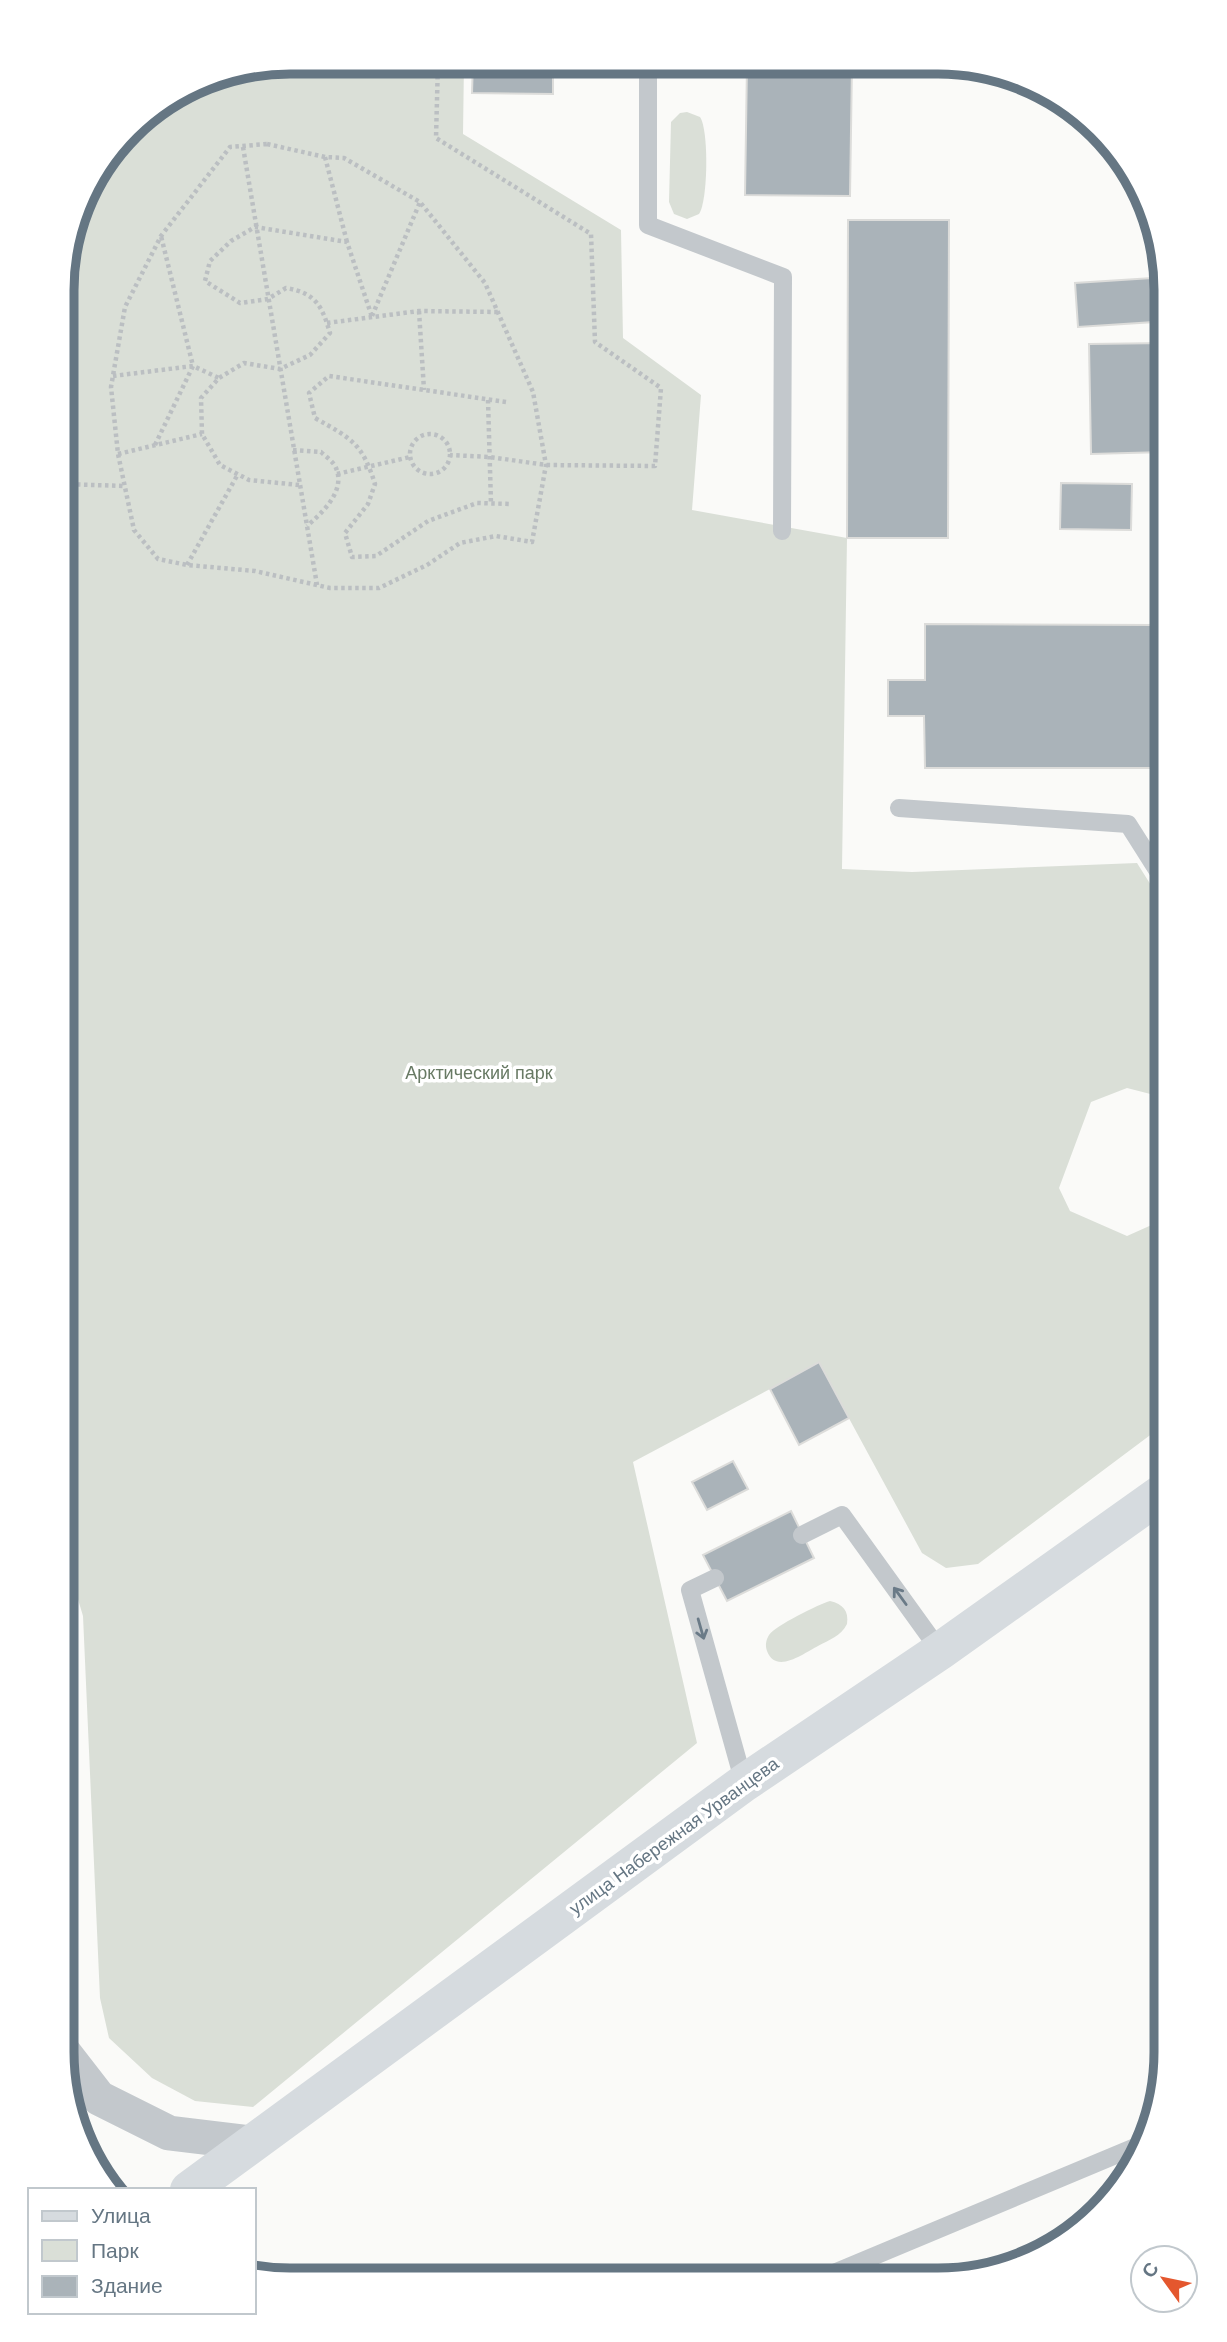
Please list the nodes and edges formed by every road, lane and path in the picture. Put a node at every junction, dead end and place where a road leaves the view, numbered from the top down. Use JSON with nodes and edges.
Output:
{"nodes":[{"id":1,"x":439,"y":74,"type":"edge"},
{"id":2,"x":648,"y":74,"type":"edge"},
{"id":3,"x":243,"y":147,"type":"junction"},
{"id":4,"x":325,"y":157,"type":"junction"},
{"id":5,"x":420,"y":202,"type":"junction"},
{"id":6,"x":255,"y":227,"type":"junction"},
{"id":7,"x":161,"y":236,"type":"junction"},
{"id":8,"x":347,"y":242,"type":"junction"},
{"id":9,"x":268,"y":299,"type":"junction"},
{"id":10,"x":419,"y":311,"type":"junction"},
{"id":11,"x":498,"y":312,"type":"junction"},
{"id":12,"x":372,"y":317,"type":"junction"},
{"id":13,"x":327,"y":323,"type":"junction"},
{"id":14,"x":193,"y":366,"type":"junction"},
{"id":15,"x":280,"y":369,"type":"junction"},
{"id":16,"x":113,"y":376,"type":"junction"},
{"id":17,"x":219,"y":378,"type":"junction"},
{"id":18,"x":424,"y":390,"type":"junction"},
{"id":19,"x":488,"y":400,"type":"junction"},
{"id":20,"x":506,"y":402,"type":"dead end"},
{"id":21,"x":202,"y":434,"type":"junction"},
{"id":22,"x":155,"y":445,"type":"junction"},
{"id":23,"x":293,"y":450,"type":"junction"},
{"id":24,"x":118,"y":454,"type":"junction"},
{"id":25,"x":450,"y":456,"type":"junction"},
{"id":26,"x":410,"y":457,"type":"junction"},
{"id":27,"x":490,"y":457,"type":"junction"},
{"id":28,"x":546,"y":465,"type":"junction"},
{"id":29,"x":369,"y":466,"type":"junction"},
{"id":30,"x":238,"y":474,"type":"junction"},
{"id":31,"x":337,"y":474,"type":"junction"},
{"id":32,"x":74,"y":484,"type":"edge"},
{"id":33,"x":299,"y":485,"type":"junction"},
{"id":34,"x":125,"y":486,"type":"junction"},
{"id":35,"x":491,"y":503,"type":"junction"},
{"id":36,"x":511,"y":504,"type":"dead end"},
{"id":37,"x":307,"y":527,"type":"junction"},
{"id":38,"x":782,"y":531,"type":"dead end"},
{"id":39,"x":187,"y":565,"type":"junction"},
{"id":40,"x":317,"y":585,"type":"junction"},
{"id":41,"x":899,"y":808,"type":"dead end"},
{"id":42,"x":1154,"y":865,"type":"edge"},
{"id":43,"x":1153,"y":1499,"type":"edge"},
{"id":44,"x":802,"y":1535,"type":"dead end"},
{"id":45,"x":715,"y":1578,"type":"dead end"},
{"id":46,"x":940,"y":1651,"type":"junction"},
{"id":47,"x":744,"y":1783,"type":"junction"},
{"id":48,"x":74,"y":2066,"type":"edge"},
{"id":49,"x":251,"y":2143,"type":"junction"},
{"id":50,"x":1130,"y":2149,"type":"edge"},
{"id":51,"x":192,"y":2188,"type":"edge"},
{"id":52,"x":846,"y":2268,"type":"edge"}],
"edges":[{"from":1,"to":28,"type":"path"},
{"from":2,"to":38,"type":"lane"},
{"from":3,"to":4,"type":"path"},
{"from":3,"to":6,"type":"path"},
{"from":3,"to":7,"type":"path"},
{"from":4,"to":5,"type":"path"},
{"from":4,"to":8,"type":"path"},
{"from":5,"to":11,"type":"path"},
{"from":5,"to":12,"type":"path"},
{"from":6,"to":8,"type":"path"},
{"from":6,"to":9,"type":"path"},
{"from":6,"to":9,"type":"path"},
{"from":7,"to":14,"type":"path"},
{"from":7,"to":16,"type":"path"},
{"from":8,"to":12,"type":"path"},
{"from":9,"to":13,"type":"path"},
{"from":9,"to":15,"type":"path"},
{"from":10,"to":11,"type":"path"},
{"from":10,"to":12,"type":"path"},
{"from":10,"to":18,"type":"path"},
{"from":11,"to":28,"type":"path"},
{"from":12,"to":13,"type":"path"},
{"from":13,"to":15,"type":"path"},
{"from":14,"to":16,"type":"path"},
{"from":14,"to":17,"type":"path"},
{"from":14,"to":22,"type":"path"},
{"from":15,"to":17,"type":"path"},
{"from":15,"to":23,"type":"path"},
{"from":16,"to":24,"type":"path"},
{"from":17,"to":21,"type":"path"},
{"from":18,"to":19,"type":"path"},
{"from":18,"to":29,"type":"path"},
{"from":19,"to":20,"type":"path"},
{"from":19,"to":27,"type":"path"},
{"from":21,"to":22,"type":"path"},
{"from":21,"to":30,"type":"path"},
{"from":22,"to":24,"type":"path"},
{"from":23,"to":31,"type":"path"},
{"from":23,"to":33,"type":"path"},
{"from":24,"to":34,"type":"path"},
{"from":25,"to":26,"type":"path"},
{"from":25,"to":26,"type":"path"},
{"from":25,"to":27,"type":"path"},
{"from":26,"to":29,"type":"path"},
{"from":27,"to":28,"type":"path"},
{"from":27,"to":35,"type":"path"},
{"from":28,"to":40,"type":"path"},
{"from":29,"to":31,"type":"path"},
{"from":29,"to":35,"type":"path"},
{"from":30,"to":33,"type":"path"},
{"from":30,"to":39,"type":"path"},
{"from":31,"to":37,"type":"path"},
{"from":32,"to":34,"type":"path"},
{"from":33,"to":37,"type":"path"},
{"from":34,"to":39,"type":"path"},
{"from":35,"to":36,"type":"path"},
{"from":37,"to":40,"type":"path"},
{"from":39,"to":40,"type":"path"},
{"from":41,"to":42,"type":"lane"},
{"from":43,"to":46,"type":"street","name":"улица Набережная Урванцева"},
{"from":46,"to":44,"type":"lane","one_way":true},
{"from":45,"to":47,"type":"lane","one_way":true},
{"from":46,"to":47,"type":"street","name":"улица Набережная Урванцева"},
{"from":47,"to":49,"type":"street","name":"улица Набережная Урванцева"},
{"from":48,"to":49,"type":"street"},
{"from":49,"to":51,"type":"street","name":"улица Набережная Урванцева"},
{"from":50,"to":52,"type":"lane"}]}
